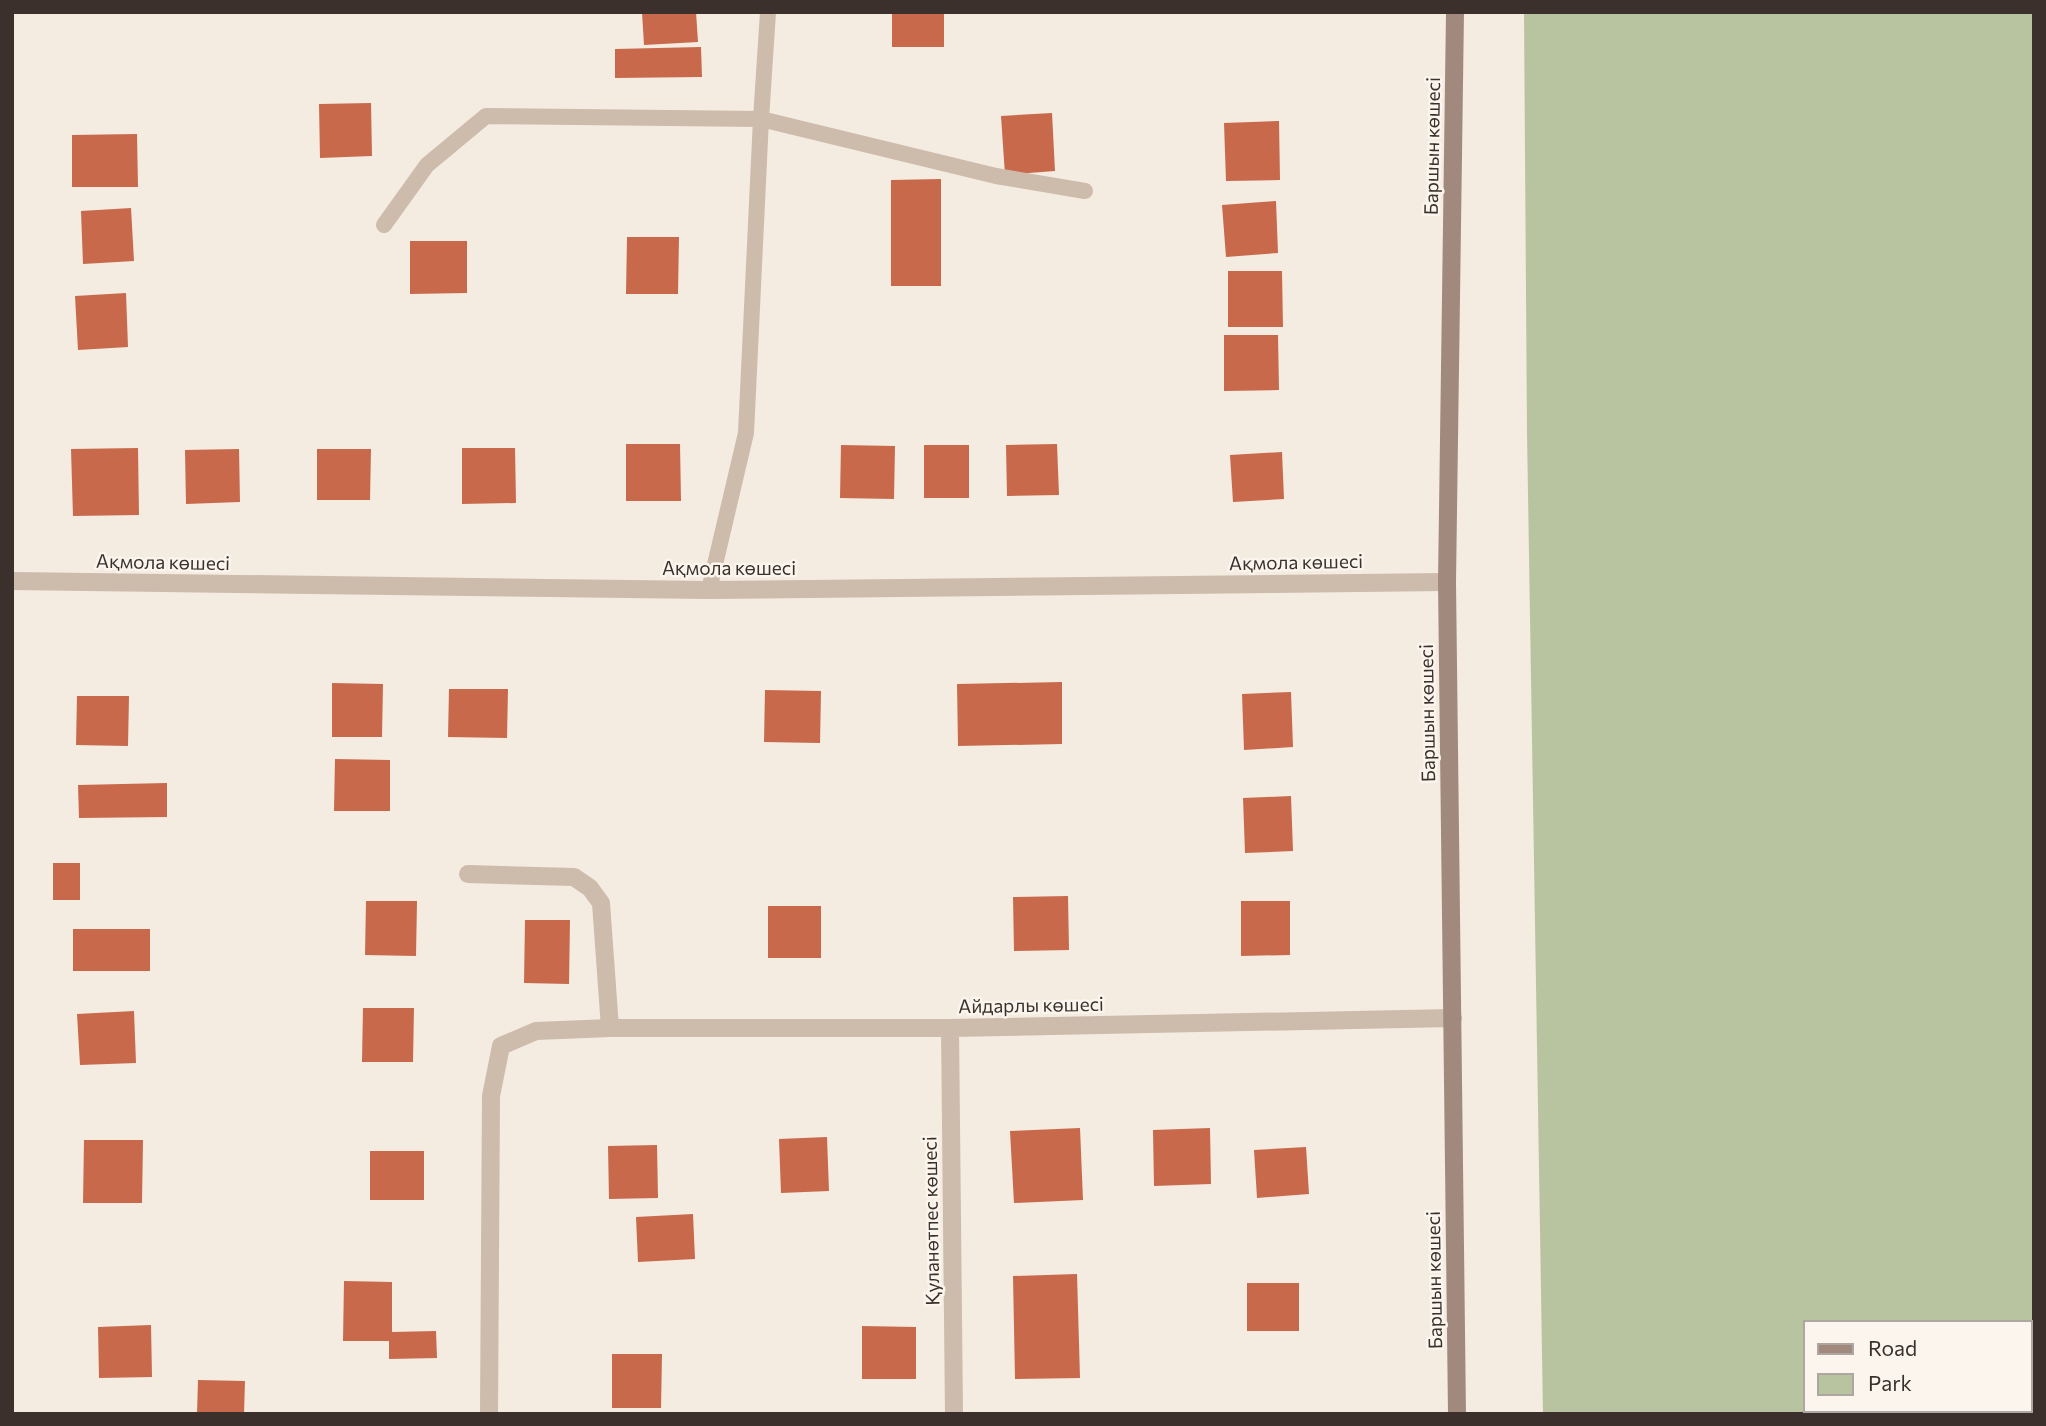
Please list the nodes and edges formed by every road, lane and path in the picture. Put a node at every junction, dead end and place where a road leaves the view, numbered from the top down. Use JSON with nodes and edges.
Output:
{"nodes":[{"id":1,"x":768,"y":12,"type":"edge"},
{"id":2,"x":1455,"y":12,"type":"edge"},
{"id":3,"x":761,"y":119,"type":"junction"},
{"id":4,"x":1085,"y":191,"type":"dead end"},
{"id":5,"x":384,"y":225,"type":"dead end"},
{"id":6,"x":12,"y":582,"type":"edge"},
{"id":7,"x":1447,"y":582,"type":"junction"},
{"id":8,"x":709,"y":590,"type":"junction"},
{"id":9,"x":468,"y":874,"type":"dead end"},
{"id":10,"x":1452,"y":1018,"type":"junction"},
{"id":11,"x":610,"y":1028,"type":"junction"},
{"id":12,"x":950,"y":1028,"type":"junction"},
{"id":13,"x":489,"y":1414,"type":"edge"},
{"id":14,"x":954,"y":1414,"type":"edge"},
{"id":15,"x":1457,"y":1414,"type":"edge"}],
"edges":[{"from":1,"to":3,"type":"lane"},
{"from":2,"to":7,"type":"street","name":"Баршын көшесі"},
{"from":3,"to":4,"type":"lane"},
{"from":3,"to":5,"type":"lane"},
{"from":3,"to":8,"type":"lane"},
{"from":6,"to":8,"type":"street","name":"Ақмола көшесі"},
{"from":7,"to":8,"type":"street","name":"Ақмола көшесі"},
{"from":7,"to":10,"type":"street","name":"Баршын көшесі"},
{"from":9,"to":11,"type":"street"},
{"from":10,"to":12,"type":"street","name":"Айдарлы көшесі"},
{"from":10,"to":15,"type":"street","name":"Баршын көшесі"},
{"from":11,"to":12,"type":"street","name":"Айдарлы көшесі"},
{"from":11,"to":13,"type":"street","name":"Айдарлы көшесі"},
{"from":12,"to":14,"type":"street","name":"Қуланөтпес көшесі"}]}
